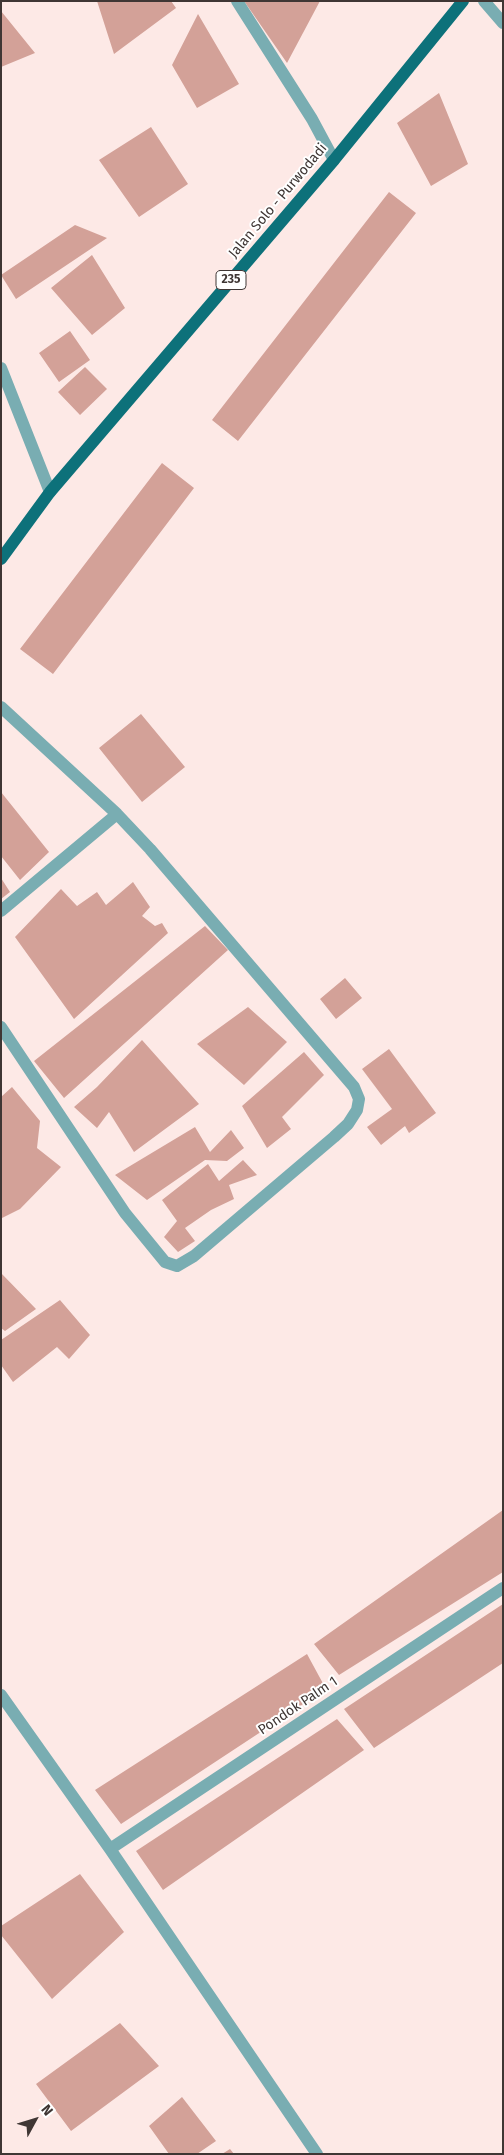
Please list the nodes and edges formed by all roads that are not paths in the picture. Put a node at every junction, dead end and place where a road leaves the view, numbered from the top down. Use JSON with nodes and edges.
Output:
{"nodes":[{"id":1,"x":237,"y":1,"type":"edge"},
{"id":2,"x":463,"y":1,"type":"edge"},
{"id":3,"x":484,"y":1,"type":"edge"},
{"id":4,"x":503,"y":23,"type":"edge"},
{"id":5,"x":334,"y":160,"type":"junction"},
{"id":6,"x":1,"y":368,"type":"edge"},
{"id":7,"x":50,"y":492,"type":"junction"},
{"id":8,"x":1,"y":559,"type":"edge"},
{"id":9,"x":1,"y":707,"type":"edge"},
{"id":10,"x":117,"y":814,"type":"junction"},
{"id":11,"x":1,"y":912,"type":"edge"},
{"id":12,"x":1,"y":1027,"type":"edge"},
{"id":13,"x":503,"y":1588,"type":"edge"},
{"id":14,"x":1,"y":1695,"type":"edge"},
{"id":15,"x":110,"y":1849,"type":"junction"},
{"id":16,"x":317,"y":2154,"type":"edge"}],
"edges":[{"from":1,"to":5,"type":"street"},
{"from":2,"to":5,"type":"main road","name":"Jalan Solo - Purwodadi","number":"235"},
{"from":3,"to":4,"type":"street"},
{"from":5,"to":7,"type":"main road","name":"Jalan Solo - Purwodadi","number":"235"},
{"from":6,"to":7,"type":"street"},
{"from":7,"to":8,"type":"main road","name":"Jalan Solo - Purwodadi","number":"235"},
{"from":9,"to":10,"type":"street"},
{"from":10,"to":11,"type":"street"},
{"from":10,"to":12,"type":"street"},
{"from":13,"to":15,"type":"street","name":"Pondok Palm 1"},
{"from":14,"to":15,"type":"street"},
{"from":15,"to":16,"type":"street"}]}
